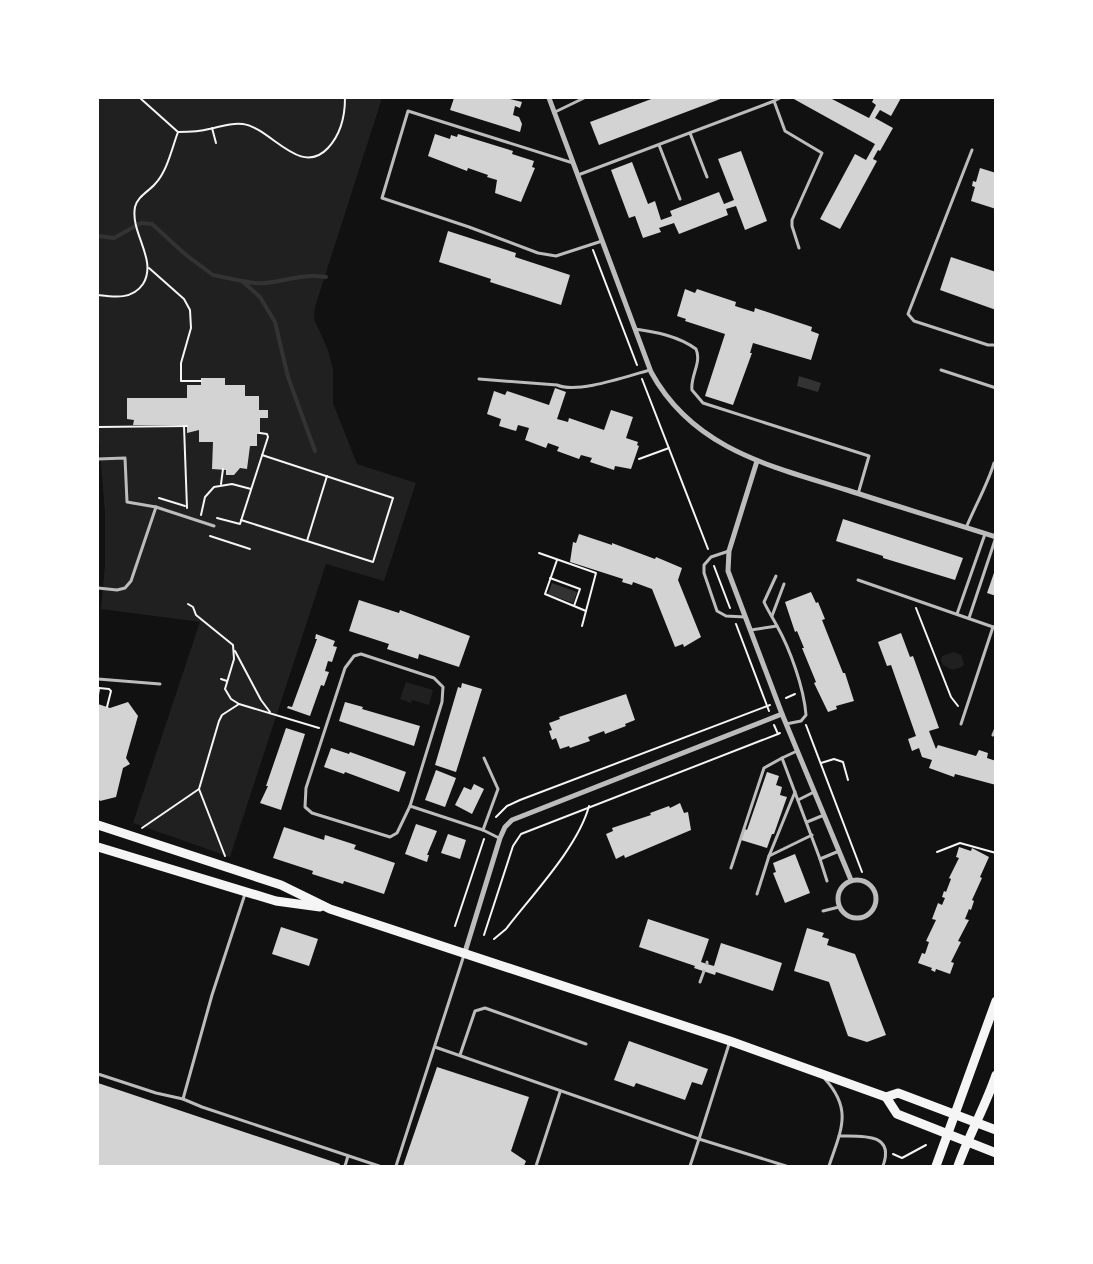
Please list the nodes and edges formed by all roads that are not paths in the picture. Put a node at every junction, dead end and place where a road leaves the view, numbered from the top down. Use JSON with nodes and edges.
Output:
{"nodes":[{"id":1,"x":548,"y":98,"type":"edge"},
{"id":2,"x":584,"y":98,"type":"edge"},
{"id":3,"x":780,"y":98,"type":"edge"},
{"id":4,"x":774,"y":102,"type":"junction"},
{"id":5,"x":554,"y":112,"type":"junction"},
{"id":6,"x":690,"y":133,"type":"junction"},
{"id":7,"x":659,"y":145,"type":"junction"},
{"id":8,"x":972,"y":150,"type":"dead end"},
{"id":9,"x":573,"y":163,"type":"junction"},
{"id":10,"x":578,"y":175,"type":"junction"},
{"id":11,"x":707,"y":177,"type":"dead end"},
{"id":12,"x":680,"y":199,"type":"dead end"},
{"id":13,"x":602,"y":241,"type":"junction"},
{"id":14,"x":799,"y":248,"type":"dead end"},
{"id":15,"x":634,"y":329,"type":"junction"},
{"id":16,"x":996,"y":345,"type":"edge"},
{"id":17,"x":650,"y":370,"type":"junction"},
{"id":18,"x":942,"y":370,"type":"dead end"},
{"id":19,"x":479,"y":379,"type":"dead end"},
{"id":20,"x":996,"y":388,"type":"edge"},
{"id":21,"x":98,"y":459,"type":"edge"},
{"id":22,"x":757,"y":462,"type":"junction"},
{"id":23,"x":994,"y":463,"type":"dead end"},
{"id":24,"x":858,"y":494,"type":"junction"},
{"id":25,"x":156,"y":507,"type":"junction"},
{"id":26,"x":214,"y":526,"type":"dead end"},
{"id":27,"x":966,"y":528,"type":"junction"},
{"id":28,"x":985,"y":533,"type":"junction"},
{"id":29,"x":996,"y":537,"type":"edge"},
{"id":30,"x":728,"y":551,"type":"junction"},
{"id":31,"x":776,"y":576,"type":"dead end"},
{"id":32,"x":858,"y":580,"type":"dead end"},
{"id":33,"x":784,"y":584,"type":"dead end"},
{"id":34,"x":98,"y":588,"type":"edge"},
{"id":35,"x":958,"y":614,"type":"junction"},
{"id":36,"x":745,"y":617,"type":"junction"},
{"id":37,"x":771,"y":617,"type":"junction"},
{"id":38,"x":969,"y":618,"type":"junction"},
{"id":39,"x":777,"y":626,"type":"junction"},
{"id":40,"x":994,"y":627,"type":"edge"},
{"id":41,"x":750,"y":630,"type":"junction"},
{"id":42,"x":98,"y":678,"type":"edge"},
{"id":43,"x":160,"y":684,"type":"dead end"},
{"id":44,"x":782,"y":714,"type":"junction"},
{"id":45,"x":786,"y":724,"type":"junction"},
{"id":46,"x":961,"y":724,"type":"dead end"},
{"id":47,"x":996,"y":728,"type":"edge"},
{"id":48,"x":993,"y":735,"type":"dead end"},
{"id":49,"x":797,"y":751,"type":"junction"},
{"id":50,"x":484,"y":758,"type":"dead end"},
{"id":51,"x":782,"y":758,"type":"junction"},
{"id":52,"x":795,"y":791,"type":"junction"},
{"id":53,"x":814,"y":792,"type":"junction"},
{"id":54,"x":798,"y":800,"type":"junction"},
{"id":55,"x":410,"y":806,"type":"junction"},
{"id":56,"x":824,"y":815,"type":"junction"},
{"id":57,"x":807,"y":822,"type":"junction"},
{"id":58,"x":98,"y":825,"type":"edge"},
{"id":59,"x":485,"y":830,"type":"junction"},
{"id":60,"x":812,"y":836,"type":"junction"},
{"id":61,"x":500,"y":838,"type":"junction"},
{"id":62,"x":98,"y":847,"type":"edge"},
{"id":63,"x":839,"y":851,"type":"junction"},
{"id":64,"x":769,"y":856,"type":"junction"},
{"id":65,"x":820,"y":859,"type":"junction"},
{"id":66,"x":730,"y":868,"type":"dead end"},
{"id":67,"x":851,"y":880,"type":"junction"},
{"id":68,"x":827,"y":881,"type":"dead end"},
{"id":69,"x":246,"y":891,"type":"junction"},
{"id":70,"x":757,"y":894,"type":"dead end"},
{"id":71,"x":838,"y":906,"type":"junction"},
{"id":72,"x":330,"y":909,"type":"junction"},
{"id":73,"x":823,"y":911,"type":"dead end"},
{"id":74,"x":465,"y":952,"type":"junction"},
{"id":75,"x":704,"y":971,"type":"dead end"},
{"id":76,"x":700,"y":982,"type":"dead end"},
{"id":77,"x":996,"y":1001,"type":"edge"},
{"id":78,"x":730,"y":1041,"type":"junction"},
{"id":79,"x":586,"y":1044,"type":"dead end"},
{"id":80,"x":435,"y":1047,"type":"junction"},
{"id":81,"x":460,"y":1055,"type":"junction"},
{"id":82,"x":98,"y":1074,"type":"edge"},
{"id":83,"x":821,"y":1074,"type":"junction"},
{"id":84,"x":996,"y":1075,"type":"edge"},
{"id":85,"x":560,"y":1092,"type":"junction"},
{"id":86,"x":886,"y":1097,"type":"junction"},
{"id":87,"x":182,"y":1099,"type":"junction"},
{"id":88,"x":954,"y":1114,"type":"junction"},
{"id":89,"x":976,"y":1123,"type":"junction"},
{"id":90,"x":996,"y":1130,"type":"edge"},
{"id":91,"x":840,"y":1134,"type":"junction"},
{"id":92,"x":947,"y":1135,"type":"junction"},
{"id":93,"x":699,"y":1139,"type":"junction"},
{"id":94,"x":967,"y":1142,"type":"junction"},
{"id":95,"x":996,"y":1153,"type":"edge"},
{"id":96,"x":348,"y":1156,"type":"junction"},
{"id":97,"x":345,"y":1166,"type":"edge"},
{"id":98,"x":379,"y":1166,"type":"edge"},
{"id":99,"x":396,"y":1166,"type":"edge"},
{"id":100,"x":536,"y":1166,"type":"edge"},
{"id":101,"x":690,"y":1166,"type":"edge"},
{"id":102,"x":786,"y":1166,"type":"edge"},
{"id":103,"x":829,"y":1166,"type":"edge"},
{"id":104,"x":883,"y":1166,"type":"edge"},
{"id":105,"x":936,"y":1166,"type":"edge"},
{"id":106,"x":958,"y":1166,"type":"edge"}],
"edges":[{"from":1,"to":5,"type":"street"},
{"from":2,"to":5,"type":"lane"},
{"from":3,"to":4,"type":"lane"},
{"from":4,"to":6,"type":"lane"},
{"from":4,"to":14,"type":"lane"},
{"from":5,"to":9,"type":"street"},
{"from":6,"to":7,"type":"lane"},
{"from":6,"to":11,"type":"lane"},
{"from":7,"to":10,"type":"lane"},
{"from":7,"to":12,"type":"lane"},
{"from":8,"to":16,"type":"lane"},
{"from":9,"to":10,"type":"street"},
{"from":9,"to":13,"type":"lane"},
{"from":10,"to":13,"type":"street"},
{"from":13,"to":15,"type":"street"},
{"from":15,"to":17,"type":"street"},
{"from":15,"to":24,"type":"lane"},
{"from":17,"to":19,"type":"lane"},
{"from":17,"to":22,"type":"street"},
{"from":18,"to":20,"type":"lane"},
{"from":21,"to":25,"type":"lane"},
{"from":22,"to":24,"type":"street"},
{"from":22,"to":30,"type":"street"},
{"from":23,"to":27,"type":"lane"},
{"from":24,"to":27,"type":"street"},
{"from":25,"to":26,"type":"lane"},
{"from":25,"to":34,"type":"lane"},
{"from":27,"to":28,"type":"street"},
{"from":28,"to":29,"type":"street"},
{"from":28,"to":35,"type":"lane"},
{"from":29,"to":38,"type":"lane"},
{"from":30,"to":36,"type":"street"},
{"from":30,"to":36,"type":"lane"},
{"from":31,"to":37,"type":"lane"},
{"from":32,"to":35,"type":"lane"},
{"from":33,"to":37,"type":"lane"},
{"from":35,"to":38,"type":"lane"},
{"from":36,"to":41,"type":"street"},
{"from":37,"to":39,"type":"lane"},
{"from":38,"to":40,"type":"lane"},
{"from":39,"to":41,"type":"lane"},
{"from":39,"to":45,"type":"lane"},
{"from":40,"to":46,"type":"lane"},
{"from":41,"to":44,"type":"street"},
{"from":42,"to":43,"type":"lane"},
{"from":44,"to":45,"type":"street"},
{"from":44,"to":61,"type":"street"},
{"from":45,"to":49,"type":"street"},
{"from":47,"to":48,"type":"lane"},
{"from":49,"to":51,"type":"lane"},
{"from":49,"to":53,"type":"street"},
{"from":50,"to":59,"type":"lane"},
{"from":51,"to":52,"type":"lane"},
{"from":51,"to":66,"type":"lane"},
{"from":52,"to":54,"type":"lane"},
{"from":52,"to":64,"type":"lane"},
{"from":53,"to":54,"type":"lane"},
{"from":53,"to":56,"type":"street"},
{"from":54,"to":57,"type":"lane"},
{"from":55,"to":55,"type":"lane"},
{"from":55,"to":59,"type":"lane"},
{"from":56,"to":57,"type":"lane"},
{"from":56,"to":63,"type":"street"},
{"from":57,"to":60,"type":"lane"},
{"from":58,"to":72,"type":"main road"},
{"from":59,"to":61,"type":"lane"},
{"from":60,"to":64,"type":"lane"},
{"from":60,"to":65,"type":"lane"},
{"from":61,"to":74,"type":"street"},
{"from":62,"to":69,"type":"main road"},
{"from":63,"to":65,"type":"lane"},
{"from":63,"to":67,"type":"street"},
{"from":64,"to":70,"type":"lane"},
{"from":65,"to":68,"type":"lane"},
{"from":67,"to":71,"type":"street"},
{"from":67,"to":71,"type":"street"},
{"from":69,"to":72,"type":"main road"},
{"from":69,"to":87,"type":"lane"},
{"from":71,"to":73,"type":"lane"},
{"from":72,"to":74,"type":"main road"},
{"from":74,"to":78,"type":"main road"},
{"from":74,"to":80,"type":"lane"},
{"from":75,"to":76,"type":"lane"},
{"from":77,"to":88,"type":"main road"},
{"from":78,"to":83,"type":"main road"},
{"from":78,"to":93,"type":"lane"},
{"from":79,"to":81,"type":"lane"},
{"from":80,"to":81,"type":"lane"},
{"from":80,"to":99,"type":"lane"},
{"from":81,"to":85,"type":"lane"},
{"from":82,"to":87,"type":"lane"},
{"from":83,"to":86,"type":"main road"},
{"from":83,"to":91,"type":"lane"},
{"from":84,"to":89,"type":"main road"},
{"from":85,"to":93,"type":"lane"},
{"from":85,"to":100,"type":"lane"},
{"from":86,"to":88,"type":"main road"},
{"from":86,"to":92,"type":"main road"},
{"from":87,"to":96,"type":"lane"},
{"from":88,"to":89,"type":"main road"},
{"from":88,"to":92,"type":"main road"},
{"from":89,"to":90,"type":"main road"},
{"from":89,"to":94,"type":"main road"},
{"from":91,"to":103,"type":"lane"},
{"from":91,"to":104,"type":"lane"},
{"from":92,"to":94,"type":"main road"},
{"from":92,"to":105,"type":"main road"},
{"from":93,"to":101,"type":"lane"},
{"from":93,"to":102,"type":"lane"},
{"from":94,"to":95,"type":"main road"},
{"from":94,"to":106,"type":"main road"},
{"from":96,"to":97,"type":"lane"},
{"from":96,"to":98,"type":"lane"}]}
